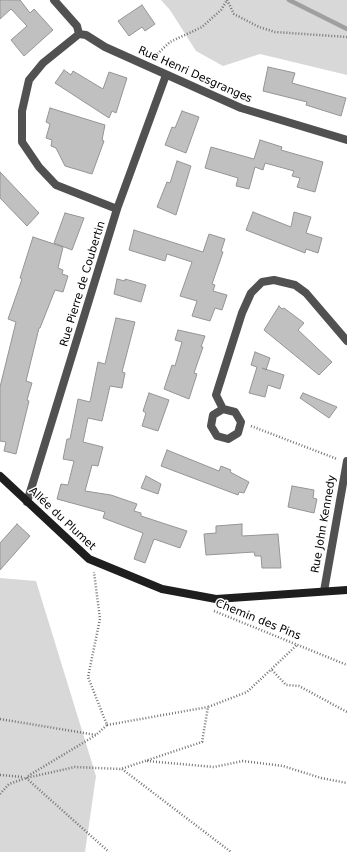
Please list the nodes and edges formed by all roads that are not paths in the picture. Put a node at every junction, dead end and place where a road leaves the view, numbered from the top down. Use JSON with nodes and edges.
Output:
{"nodes":[{"id":1,"x":54,"y":0,"type":"edge"},
{"id":2,"x":79,"y":34,"type":"junction"},
{"id":3,"x":166,"y":75,"type":"junction"},
{"id":4,"x":347,"y":140,"type":"edge"},
{"id":5,"x":117,"y":209,"type":"junction"},
{"id":6,"x":347,"y":340,"type":"edge"},
{"id":7,"x":224,"y":409,"type":"junction"},
{"id":8,"x":347,"y":462,"type":"edge"},
{"id":9,"x":0,"y":476,"type":"edge"},
{"id":10,"x":27,"y":502,"type":"junction"},
{"id":11,"x":347,"y":590,"type":"edge"},
{"id":12,"x":324,"y":591,"type":"junction"}],
"edges":[{"from":1,"to":2,"type":"street"},
{"from":2,"to":3,"type":"street","name":"Rue Henri Desgranges"},
{"from":2,"to":5,"type":"street"},
{"from":3,"to":4,"type":"street","name":"Rue Henri Desgranges"},
{"from":3,"to":5,"type":"street","name":"Rue Pierre de Coubertin"},
{"from":5,"to":10,"type":"street","name":"Rue Pierre de Coubertin"},
{"from":6,"to":7,"type":"street"},
{"from":7,"to":7,"type":"street"},
{"from":8,"to":12,"type":"street","name":"Rue John Kennedy"},
{"from":9,"to":10,"type":"street","name":"Allée du Plumet"},
{"from":10,"to":12,"type":"street","name":"Allée du Plumet"},
{"from":11,"to":12,"type":"street","name":"Allée du Plumet"}]}
